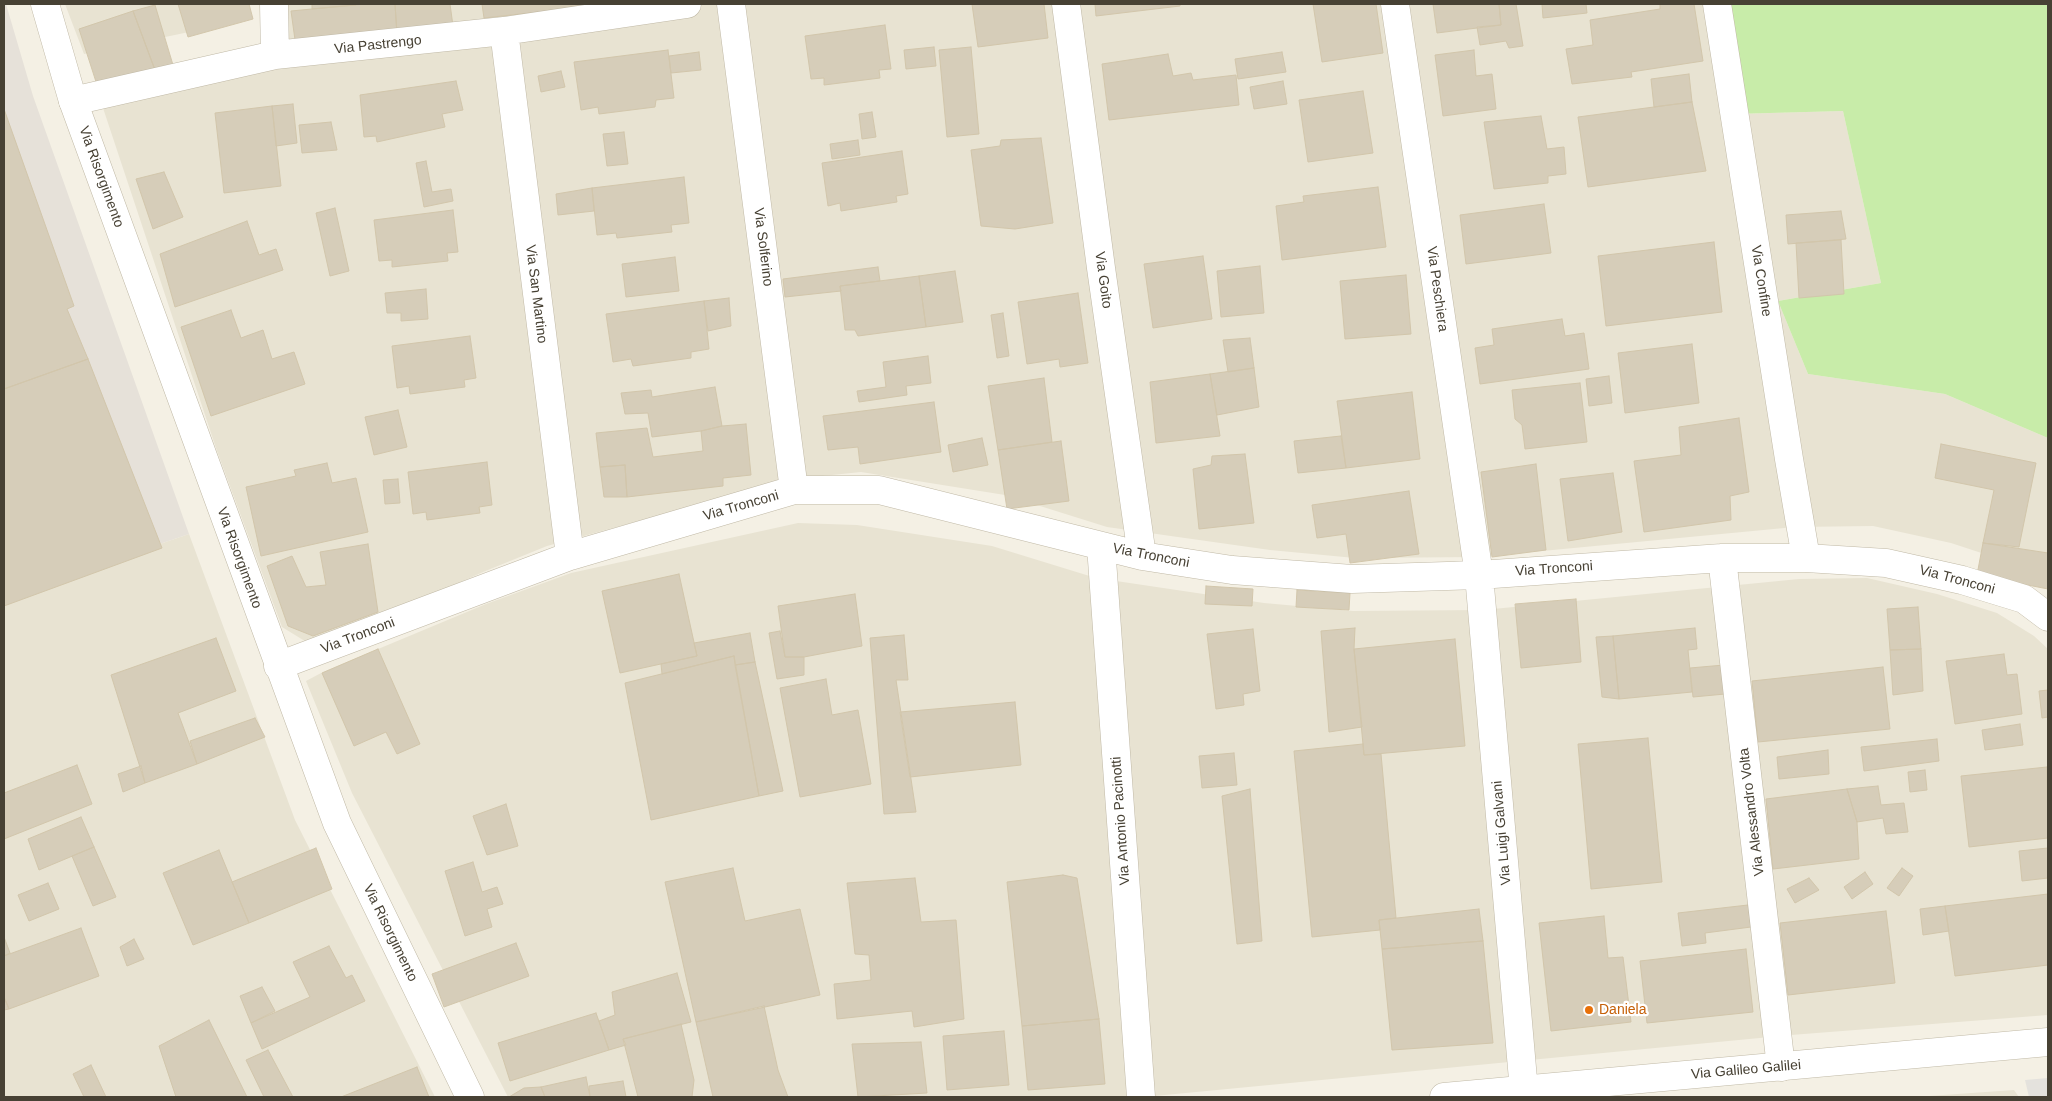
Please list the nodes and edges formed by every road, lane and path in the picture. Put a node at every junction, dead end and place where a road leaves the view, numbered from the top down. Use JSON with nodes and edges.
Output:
{"nodes":[{"id":1,"x":45,"y":4,"type":"edge"},
{"id":2,"x":274,"y":4,"type":"edge"},
{"id":3,"x":686,"y":4,"type":"edge"},
{"id":4,"x":731,"y":4,"type":"edge"},
{"id":5,"x":1066,"y":4,"type":"edge"},
{"id":6,"x":1395,"y":4,"type":"edge"},
{"id":7,"x":1717,"y":4,"type":"edge"},
{"id":8,"x":637,"y":8,"type":"edge"},
{"id":9,"x":504,"y":31,"type":"junction"},
{"id":10,"x":275,"y":55,"type":"junction"},
{"id":11,"x":73,"y":101,"type":"junction"},
{"id":12,"x":794,"y":490,"type":"junction"},
{"id":13,"x":1100,"y":546,"type":"junction"},
{"id":14,"x":570,"y":556,"type":"junction"},
{"id":15,"x":1142,"y":556,"type":"junction"},
{"id":16,"x":1722,"y":558,"type":"junction"},
{"id":17,"x":1806,"y":558,"type":"junction"},
{"id":18,"x":1479,"y":575,"type":"junction"},
{"id":19,"x":2048,"y":617,"type":"edge"},
{"id":20,"x":278,"y":666,"type":"junction"},
{"id":21,"x":2048,"y":1042,"type":"edge"},
{"id":22,"x":1781,"y":1067,"type":"junction"},
{"id":23,"x":1524,"y":1090,"type":"junction"},
{"id":24,"x":470,"y":1097,"type":"edge"},
{"id":25,"x":1141,"y":1097,"type":"edge"},
{"id":26,"x":1444,"y":1097,"type":"edge"}],
"edges":[{"from":1,"to":11,"type":"street","name":"Via Risorgimento"},
{"from":2,"to":10,"type":"street"},
{"from":3,"to":8,"type":"street","name":"Via Pastrengo"},
{"from":4,"to":12,"type":"street","name":"Via Solferino"},
{"from":5,"to":15,"type":"street","name":"Via Goito"},
{"from":6,"to":18,"type":"street","name":"Via Peschiera"},
{"from":7,"to":17,"type":"street","name":"Via Confine"},
{"from":8,"to":9,"type":"street","name":"Via Pastrengo"},
{"from":9,"to":10,"type":"street","name":"Via Pastrengo"},
{"from":9,"to":14,"type":"street","name":"Via San Martino"},
{"from":10,"to":11,"type":"street","name":"Via Pastrengo"},
{"from":11,"to":20,"type":"street","name":"Via Risorgimento"},
{"from":12,"to":13,"type":"street","name":"Via Tronconi"},
{"from":12,"to":14,"type":"street","name":"Via Tronconi"},
{"from":13,"to":15,"type":"street","name":"Via Tronconi"},
{"from":13,"to":25,"type":"street","name":"Via Antonio Pacinotti"},
{"from":14,"to":20,"type":"street","name":"Via Tronconi"},
{"from":15,"to":18,"type":"street","name":"Via Tronconi"},
{"from":16,"to":17,"type":"street","name":"Via Tronconi"},
{"from":16,"to":18,"type":"street","name":"Via Tronconi"},
{"from":16,"to":22,"type":"street","name":"Via Alessandro Volta"},
{"from":17,"to":19,"type":"street","name":"Via Tronconi"},
{"from":18,"to":23,"type":"street","name":"Via Luigi Galvani"},
{"from":20,"to":24,"type":"street","name":"Via Risorgimento"},
{"from":21,"to":22,"type":"street","name":"Via Galileo Galilei"},
{"from":22,"to":23,"type":"street","name":"Via Galileo Galilei"},
{"from":23,"to":26,"type":"street","name":"Via Galileo Galilei"}]}
